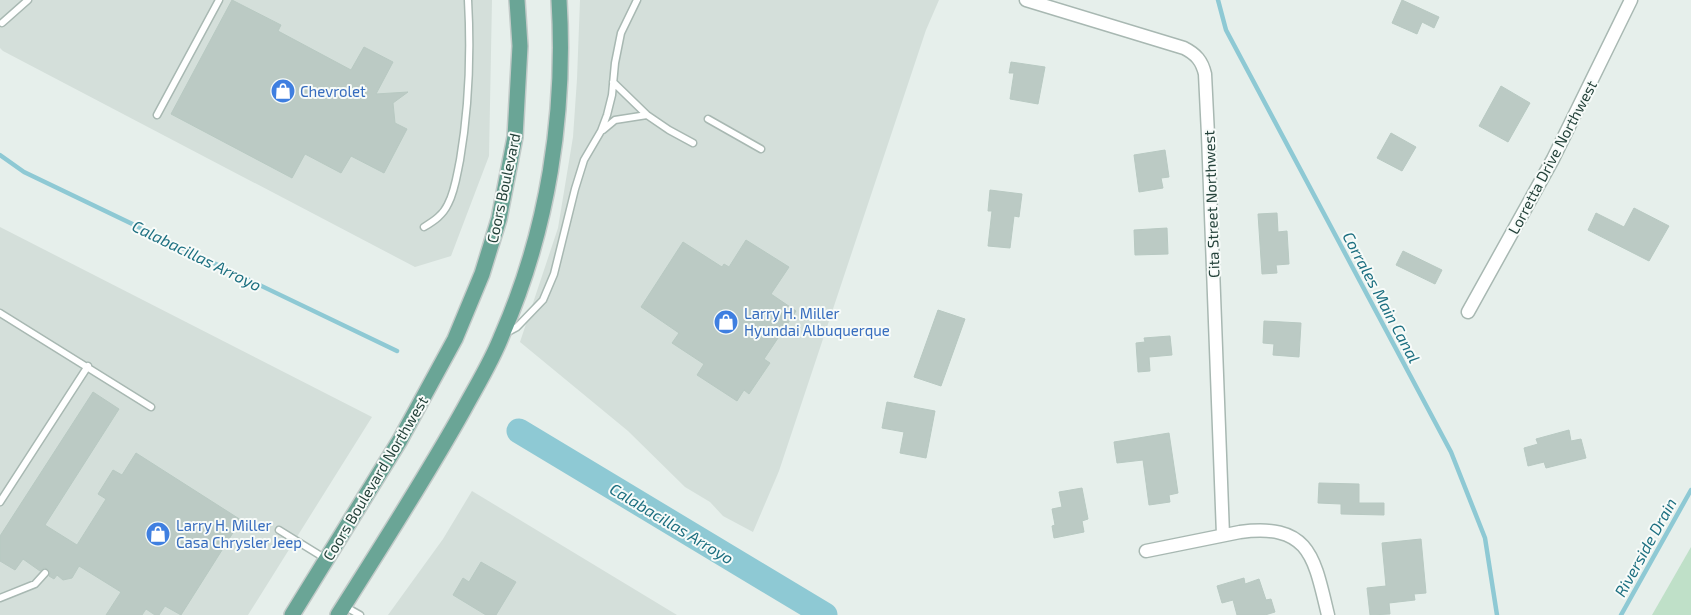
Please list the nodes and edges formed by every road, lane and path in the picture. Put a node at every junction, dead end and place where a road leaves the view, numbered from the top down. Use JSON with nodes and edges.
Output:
{"nodes":[{"id":1,"x":28,"y":0,"type":"edge"},
{"id":2,"x":219,"y":0,"type":"edge"},
{"id":3,"x":468,"y":0,"type":"edge"},
{"id":4,"x":517,"y":0,"type":"edge"},
{"id":5,"x":559,"y":0,"type":"edge"},
{"id":6,"x":571,"y":0,"type":"edge"},
{"id":7,"x":637,"y":0,"type":"edge"},
{"id":8,"x":1026,"y":0,"type":"edge"},
{"id":9,"x":1631,"y":0,"type":"edge"},
{"id":10,"x":2,"y":22,"type":"dead end"},
{"id":11,"x":561,"y":22,"type":"junction"},
{"id":12,"x":613,"y":82,"type":"junction"},
{"id":13,"x":157,"y":115,"type":"dead end"},
{"id":14,"x":648,"y":115,"type":"junction"},
{"id":15,"x":708,"y":119,"type":"dead end"},
{"id":16,"x":601,"y":131,"type":"junction"},
{"id":17,"x":693,"y":143,"type":"dead end"},
{"id":18,"x":761,"y":150,"type":"dead end"},
{"id":19,"x":424,"y":228,"type":"dead end"},
{"id":20,"x":1468,"y":312,"type":"dead end"},
{"id":21,"x":0,"y":313,"type":"edge"},
{"id":22,"x":503,"y":335,"type":"junction"},
{"id":23,"x":455,"y":339,"type":"joint"},
{"id":24,"x":88,"y":366,"type":"junction"},
{"id":25,"x":150,"y":407,"type":"dead end"},
{"id":26,"x":0,"y":502,"type":"edge"},
{"id":27,"x":279,"y":530,"type":"dead end"},
{"id":28,"x":1223,"y":535,"type":"junction"},
{"id":29,"x":1146,"y":551,"type":"dead end"},
{"id":30,"x":326,"y":559,"type":"junction"},
{"id":31,"x":45,"y":573,"type":"dead end"},
{"id":32,"x":310,"y":585,"type":"junction"},
{"id":33,"x":0,"y":598,"type":"edge"},
{"id":34,"x":341,"y":610,"type":"edge"},
{"id":35,"x":292,"y":615,"type":"edge"},
{"id":36,"x":297,"y":615,"type":"edge"},
{"id":37,"x":360,"y":615,"type":"edge"},
{"id":38,"x":1328,"y":615,"type":"edge"}],
"edges":[{"from":1,"to":10,"type":"lane"},
{"from":2,"to":13,"type":"lane"},
{"from":3,"to":19,"type":"lane"},
{"from":4,"to":23,"type":"main road","name":"Coors Boulevard"},
{"from":5,"to":11,"type":"main road"},
{"from":6,"to":11,"type":"main road"},
{"from":7,"to":12,"type":"lane"},
{"from":8,"to":28,"type":"street","name":"Cita Street Northwest"},
{"from":9,"to":20,"type":"street","name":"Lorretta Drive Northwest"},
{"from":11,"to":22,"type":"main road"},
{"from":12,"to":14,"type":"lane"},
{"from":12,"to":16,"type":"lane"},
{"from":14,"to":16,"type":"lane"},
{"from":14,"to":17,"type":"lane"},
{"from":15,"to":18,"type":"lane"},
{"from":16,"to":22,"type":"lane"},
{"from":21,"to":24,"type":"lane"},
{"from":22,"to":34,"type":"main road"},
{"from":23,"to":30,"type":"main road","name":"Coors Boulevard Northwest"},
{"from":24,"to":25,"type":"lane"},
{"from":24,"to":26,"type":"lane"},
{"from":27,"to":30,"type":"lane"},
{"from":28,"to":29,"type":"street"},
{"from":28,"to":38,"type":"street"},
{"from":30,"to":32,"type":"main road","name":"Coors Boulevard Northwest"},
{"from":31,"to":33,"type":"lane"},
{"from":32,"to":35,"type":"main road","name":"Coors Boulevard Northwest"},
{"from":32,"to":36,"type":"main road"},
{"from":34,"to":37,"type":"lane"}]}
